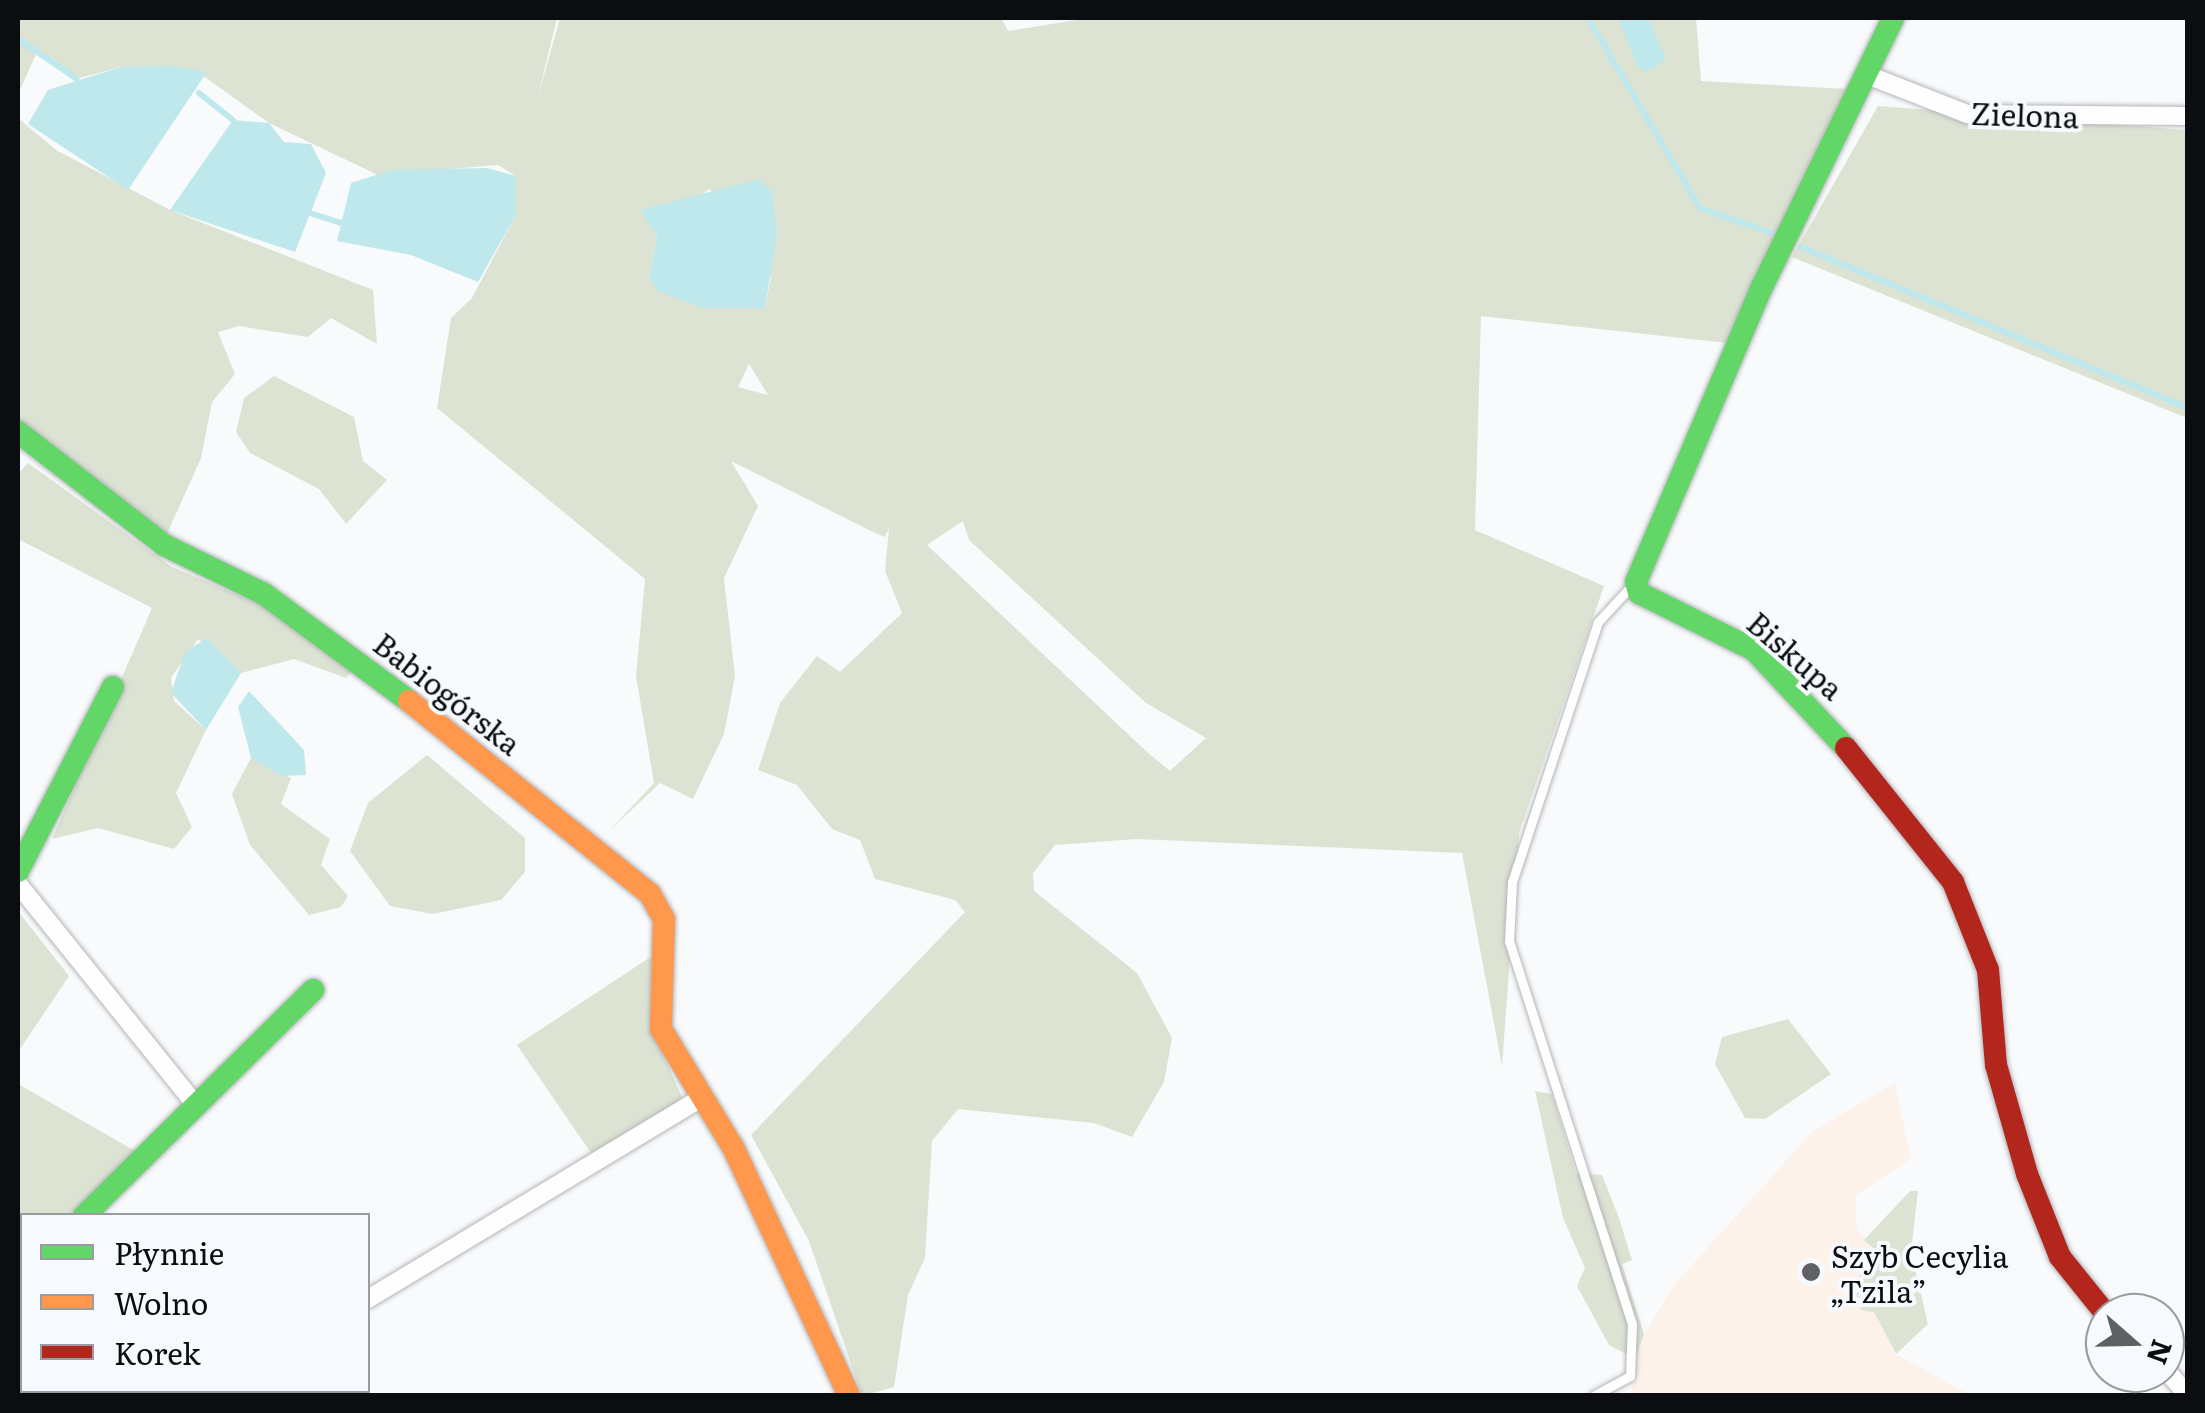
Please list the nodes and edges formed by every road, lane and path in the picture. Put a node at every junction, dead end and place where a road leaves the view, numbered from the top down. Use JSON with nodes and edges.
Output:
{"nodes":[{"id":1,"x":1892,"y":18,"type":"edge"},
{"id":2,"x":1870,"y":76,"type":"junction"},
{"id":3,"x":2188,"y":116,"type":"edge"},
{"id":4,"x":18,"y":432,"type":"edge"},
{"id":5,"x":1636,"y":582,"type":"junction"},
{"id":6,"x":113,"y":687,"type":"dead end"},
{"id":7,"x":18,"y":871,"type":"edge"},
{"id":8,"x":18,"y":884,"type":"edge"},
{"id":9,"x":313,"y":990,"type":"dead end"},
{"id":10,"x":698,"y":1100,"type":"junction"},
{"id":11,"x":193,"y":1102,"type":"junction"},
{"id":12,"x":87,"y":1213,"type":"edge"},
{"id":13,"x":2089,"y":1293,"type":"edge"},
{"id":14,"x":370,"y":1298,"type":"edge"},
{"id":15,"x":849,"y":1396,"type":"edge"},
{"id":16,"x":1594,"y":1396,"type":"edge"}],
"edges":[{"from":1,"to":2,"type":"street"},
{"from":2,"to":3,"type":"street","name":"Zielona"},
{"from":2,"to":5,"type":"street"},
{"from":4,"to":10,"type":"street","name":"Babiogórska"},
{"from":5,"to":13,"type":"street","name":"Biskupa"},
{"from":5,"to":16,"type":"lane"},
{"from":6,"to":7,"type":"street"},
{"from":8,"to":11,"type":"street"},
{"from":9,"to":11,"type":"street"},
{"from":10,"to":14,"type":"street"},
{"from":10,"to":15,"type":"street","name":"Babiogórska"},
{"from":11,"to":12,"type":"street"}]}
